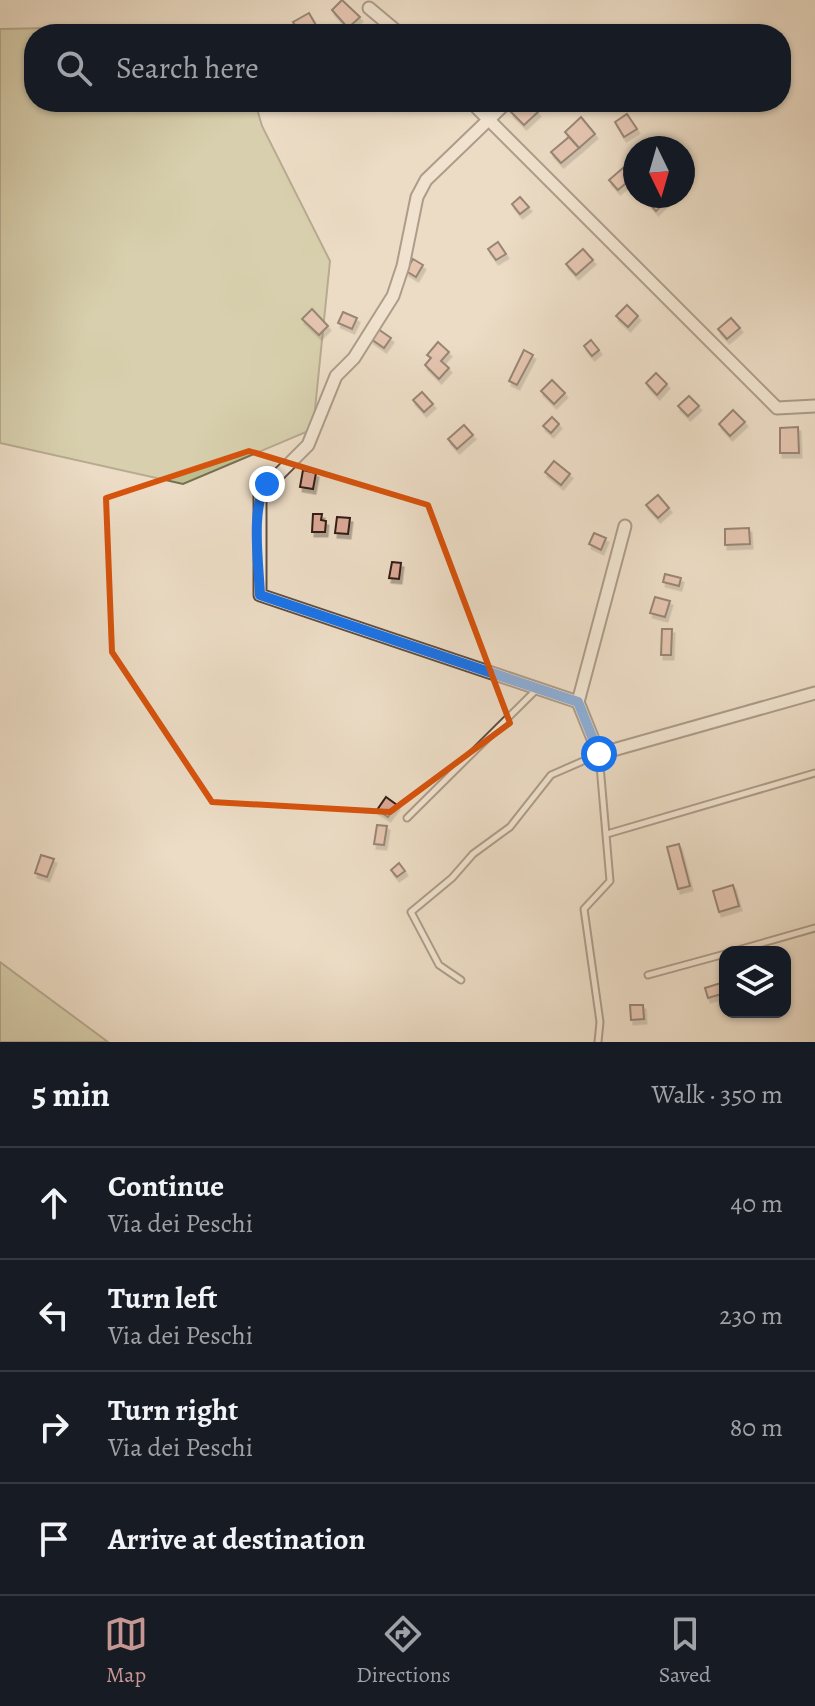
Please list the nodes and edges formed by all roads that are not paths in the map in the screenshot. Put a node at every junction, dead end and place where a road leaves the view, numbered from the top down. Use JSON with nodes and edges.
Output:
{"nodes":[{"id":1,"x":369,"y":8,"type":"dead end"},
{"id":2,"x":388,"y":24,"type":"edge"},
{"id":3,"x":481,"y":112,"type":"edge"},
{"id":4,"x":496,"y":112,"type":"edge"},
{"id":5,"x":488,"y":119,"type":"junction"},
{"id":6,"x":815,"y":406,"type":"edge"},
{"id":7,"x":625,"y":526,"type":"dead end"},
{"id":8,"x":538,"y":689,"type":"junction"},
{"id":9,"x":815,"y":693,"type":"edge"},
{"id":10,"x":578,"y":702,"type":"junction"},
{"id":11,"x":599,"y":754,"type":"junction"},
{"id":12,"x":815,"y":773,"type":"edge"},
{"id":13,"x":407,"y":818,"type":"dead end"},
{"id":14,"x":607,"y":834,"type":"junction"},
{"id":15,"x":815,"y":928,"type":"edge"},
{"id":16,"x":752,"y":946,"type":"edge"},
{"id":17,"x":719,"y":956,"type":"edge"},
{"id":18,"x":648,"y":975,"type":"dead end"},
{"id":19,"x":461,"y":980,"type":"dead end"},
{"id":20,"x":598,"y":1042,"type":"edge"}],
"edges":[{"from":1,"to":2,"type":"street"},
{"from":3,"to":5,"type":"street"},
{"from":4,"to":5,"type":"street"},
{"from":5,"to":6,"type":"street"},
{"from":5,"to":8,"type":"street"},
{"from":7,"to":10,"type":"street"},
{"from":8,"to":10,"type":"street"},
{"from":8,"to":13,"type":"lane"},
{"from":9,"to":11,"type":"street"},
{"from":10,"to":11,"type":"street"},
{"from":11,"to":14,"type":"lane"},
{"from":11,"to":19,"type":"lane"},
{"from":12,"to":14,"type":"lane"},
{"from":14,"to":20,"type":"lane"},
{"from":15,"to":16,"type":"lane"},
{"from":17,"to":18,"type":"lane"}]}
